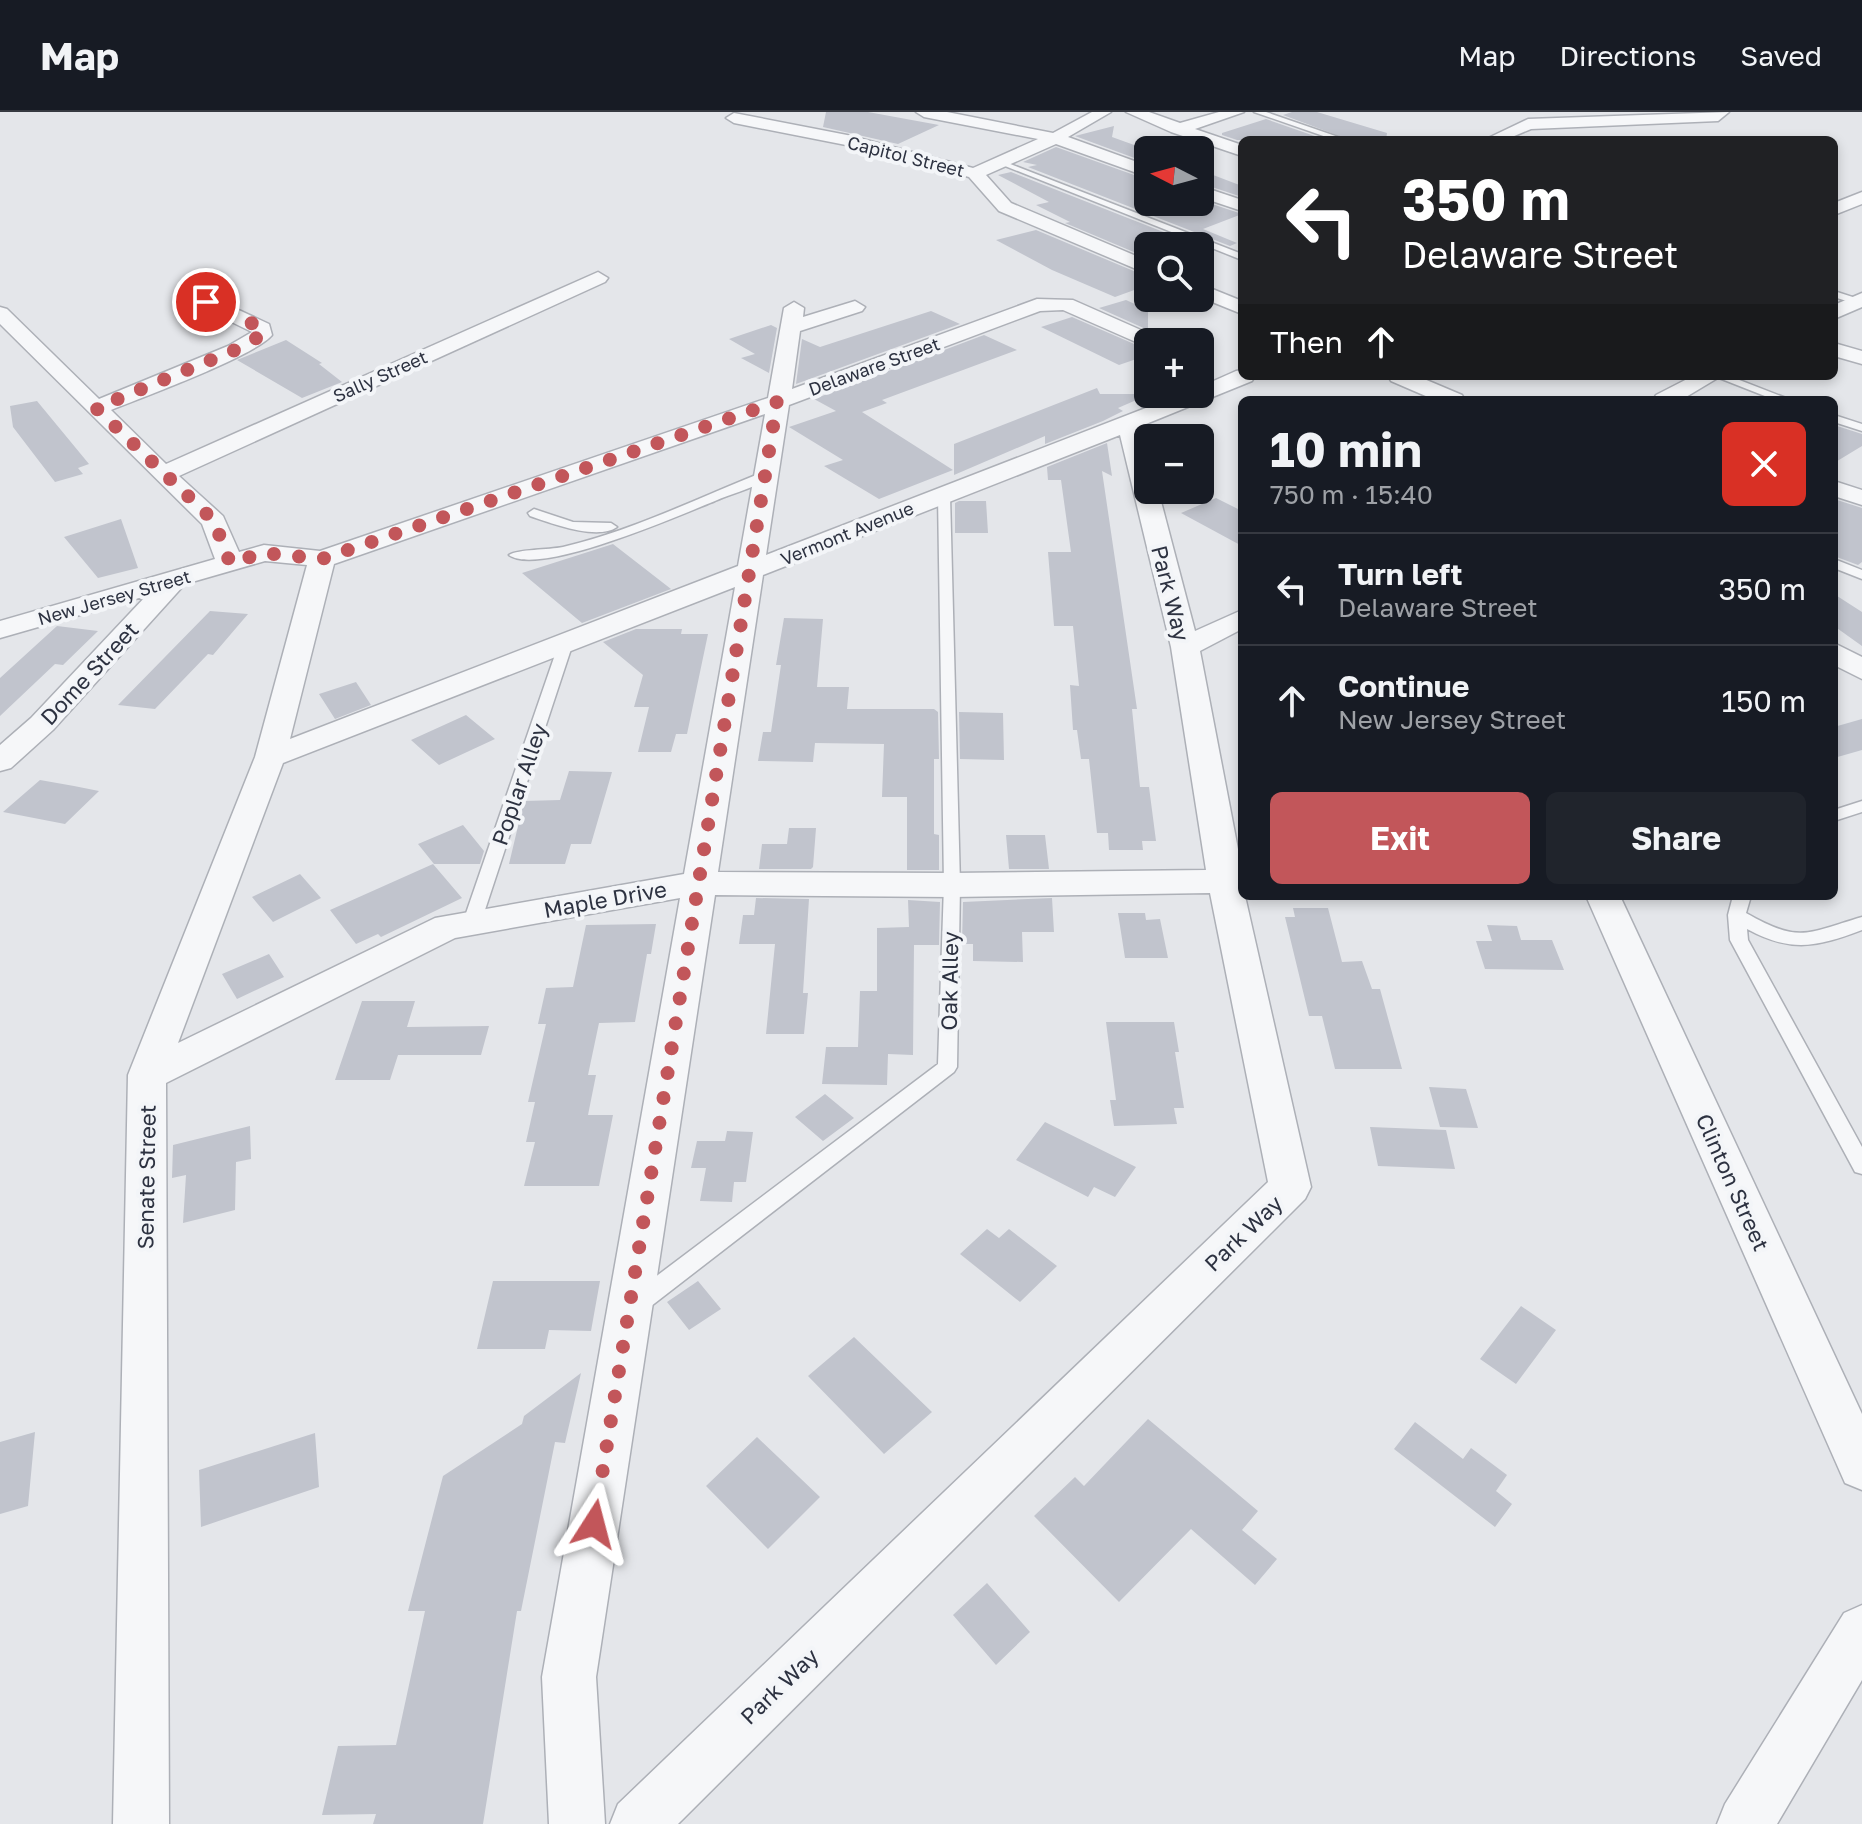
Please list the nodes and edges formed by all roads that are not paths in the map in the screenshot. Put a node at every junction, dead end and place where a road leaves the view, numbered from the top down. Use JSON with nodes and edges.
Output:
{"nodes":[{"id":1,"x":1103,"y":112,"type":"edge"},
{"id":2,"x":1134,"y":112,"type":"edge"},
{"id":3,"x":1236,"y":112,"type":"edge"},
{"id":4,"x":1258,"y":112,"type":"edge"},
{"id":5,"x":1721,"y":112,"type":"edge"},
{"id":6,"x":936,"y":113,"type":"edge"},
{"id":7,"x":734,"y":118,"type":"dead end"},
{"id":8,"x":906,"y":124,"type":"dead end"},
{"id":9,"x":1177,"y":129,"type":"junction"},
{"id":10,"x":877,"y":132,"type":"dead end"},
{"id":11,"x":1331,"y":136,"type":"edge"},
{"id":12,"x":1501,"y":136,"type":"edge"},
{"id":13,"x":1055,"y":138,"type":"junction"},
{"id":14,"x":847,"y":140,"type":"junction"},
{"id":15,"x":1238,"y":150,"type":"edge"},
{"id":16,"x":1003,"y":162,"type":"junction"},
{"id":17,"x":1134,"y":167,"type":"edge"},
{"id":18,"x":975,"y":173,"type":"junction"},
{"id":19,"x":1214,"y":196,"type":"edge"},
{"id":20,"x":1862,"y":197,"type":"edge"},
{"id":21,"x":1238,"y":205,"type":"edge"},
{"id":22,"x":1838,"y":208,"type":"edge"},
{"id":23,"x":1238,"y":255,"type":"edge"},
{"id":24,"x":1134,"y":262,"type":"edge"},
{"id":25,"x":598,"y":278,"type":"dead end"},
{"id":26,"x":1838,"y":295,"type":"edge"},
{"id":27,"x":1214,"y":296,"type":"edge"},
{"id":28,"x":1860,"y":301,"type":"edge"},
{"id":29,"x":206,"y":302,"type":"dead end"},
{"id":30,"x":1238,"y":306,"type":"edge"},
{"id":31,"x":855,"y":307,"type":"dead end"},
{"id":32,"x":1838,"y":311,"type":"edge"},
{"id":33,"x":0,"y":313,"type":"edge"},
{"id":34,"x":1134,"y":334,"type":"edge"},
{"id":35,"x":1838,"y":350,"type":"edge"},
{"id":36,"x":1862,"y":358,"type":"edge"},
{"id":37,"x":1214,"y":369,"type":"edge"},
{"id":38,"x":1238,"y":377,"type":"edge"},
{"id":39,"x":1238,"y":379,"type":"edge"},
{"id":40,"x":1408,"y":380,"type":"edge"},
{"id":41,"x":1702,"y":380,"type":"edge"},
{"id":42,"x":1730,"y":380,"type":"edge"},
{"id":43,"x":1445,"y":396,"type":"edge"},
{"id":44,"x":1672,"y":396,"type":"edge"},
{"id":45,"x":1774,"y":396,"type":"edge"},
{"id":46,"x":777,"y":402,"type":"junction"},
{"id":47,"x":96,"y":408,"type":"junction"},
{"id":48,"x":1838,"y":420,"type":"edge"},
{"id":49,"x":1847,"y":423,"type":"junction"},
{"id":50,"x":1129,"y":425,"type":"junction"},
{"id":51,"x":1838,"y":428,"type":"edge"},
{"id":52,"x":1862,"y":428,"type":"edge"},
{"id":53,"x":163,"y":474,"type":"junction"},
{"id":54,"x":765,"y":476,"type":"junction"},
{"id":55,"x":1838,"y":489,"type":"edge"},
{"id":56,"x":944,"y":495,"type":"junction"},
{"id":57,"x":1862,"y":498,"type":"edge"},
{"id":58,"x":534,"y":513,"type":"dead end"},
{"id":59,"x":638,"y":526,"type":"junction"},
{"id":60,"x":516,"y":555,"type":"dead end"},
{"id":61,"x":322,"y":559,"type":"junction"},
{"id":62,"x":230,"y":563,"type":"junction"},
{"id":63,"x":1838,"y":565,"type":"edge"},
{"id":64,"x":749,"y":573,"type":"junction"},
{"id":65,"x":1862,"y":575,"type":"edge"},
{"id":66,"x":171,"y":581,"type":"junction"},
{"id":67,"x":1238,"y":620,"type":"edge"},
{"id":68,"x":0,"y":630,"type":"edge"},
{"id":69,"x":565,"y":646,"type":"junction"},
{"id":70,"x":1185,"y":647,"type":"junction"},
{"id":71,"x":1838,"y":655,"type":"edge"},
{"id":72,"x":1862,"y":670,"type":"edge"},
{"id":73,"x":270,"y":757,"type":"junction"},
{"id":74,"x":0,"y":761,"type":"edge"},
{"id":75,"x":1862,"y":806,"type":"edge"},
{"id":76,"x":1838,"y":815,"type":"edge"},
{"id":77,"x":1234,"y":881,"type":"edge"},
{"id":78,"x":698,"y":883,"type":"junction"},
{"id":79,"x":952,"y":885,"type":"junction"},
{"id":80,"x":1605,"y":900,"type":"edge"},
{"id":81,"x":1740,"y":905,"type":"edge"},
{"id":82,"x":472,"y":922,"type":"junction"},
{"id":83,"x":1862,"y":923,"type":"edge"},
{"id":84,"x":147,"y":1075,"type":"junction"},
{"id":85,"x":1862,"y":1166,"type":"edge"},
{"id":86,"x":628,"y":1310,"type":"junction"},
{"id":87,"x":1862,"y":1467,"type":"edge"},
{"id":88,"x":1862,"y":1631,"type":"edge"},
{"id":89,"x":141,"y":1824,"type":"edge"},
{"id":90,"x":577,"y":1824,"type":"edge"},
{"id":91,"x":638,"y":1824,"type":"edge"},
{"id":92,"x":1745,"y":1824,"type":"edge"}],
"edges":[{"from":1,"to":13,"type":"street"},
{"from":2,"to":9,"type":"street"},
{"from":3,"to":9,"type":"street"},
{"from":4,"to":11,"type":"lane"},
{"from":5,"to":12,"type":"street"},
{"from":6,"to":8,"type":"street"},
{"from":6,"to":13,"type":"street"},
{"from":7,"to":14,"type":"street","name":"Capitol Street"},
{"from":9,"to":15,"type":"street"},
{"from":10,"to":14,"type":"street"},
{"from":13,"to":16,"type":"street"},
{"from":13,"to":17,"type":"street"},
{"from":14,"to":18,"type":"street","name":"Capitol Street"},
{"from":16,"to":18,"type":"street"},
{"from":16,"to":23,"type":"lane"},
{"from":18,"to":24,"type":"street","name":"Capitol Street"},
{"from":19,"to":21,"type":"street"},
{"from":20,"to":22,"type":"street"},
{"from":25,"to":53,"type":"street","name":"Sally Street"},
{"from":26,"to":28,"type":"lane"},
{"from":27,"to":30,"type":"street"},
{"from":28,"to":32,"type":"street"},
{"from":29,"to":47,"type":"street"},
{"from":31,"to":46,"type":"street"},
{"from":33,"to":47,"type":"street"},
{"from":34,"to":46,"type":"street","name":"Delaware Street"},
{"from":35,"to":36,"type":"street"},
{"from":37,"to":38,"type":"street"},
{"from":39,"to":50,"type":"street","name":"Vermont Avenue"},
{"from":40,"to":43,"type":"street"},
{"from":41,"to":44,"type":"street"},
{"from":42,"to":45,"type":"lane"},
{"from":46,"to":54,"type":"street"},
{"from":46,"to":61,"type":"street","name":"Delaware Street"},
{"from":47,"to":53,"type":"street"},
{"from":48,"to":49,"type":"lane"},
{"from":49,"to":51,"type":"lane"},
{"from":49,"to":52,"type":"lane"},
{"from":50,"to":56,"type":"street","name":"Vermont Avenue"},
{"from":50,"to":70,"type":"street","name":"Park Way"},
{"from":53,"to":62,"type":"street"},
{"from":54,"to":59,"type":"lane"},
{"from":54,"to":64,"type":"street"},
{"from":55,"to":57,"type":"street"},
{"from":56,"to":64,"type":"street","name":"Vermont Avenue"},
{"from":56,"to":79,"type":"lane","name":"Oak Alley"},
{"from":58,"to":59,"type":"lane"},
{"from":59,"to":60,"type":"lane"},
{"from":61,"to":62,"type":"street","name":"New Jersey Street"},
{"from":61,"to":73,"type":"street","name":"Senate Street"},
{"from":62,"to":66,"type":"street","name":"New Jersey Street"},
{"from":63,"to":65,"type":"lane"},
{"from":64,"to":69,"type":"street","name":"Vermont Avenue"},
{"from":64,"to":78,"type":"street"},
{"from":66,"to":68,"type":"street","name":"New Jersey Street"},
{"from":66,"to":74,"type":"street","name":"Dome Street"},
{"from":67,"to":70,"type":"street"},
{"from":69,"to":73,"type":"street","name":"Vermont Avenue"},
{"from":69,"to":82,"type":"lane","name":"Poplar Alley"},
{"from":70,"to":77,"type":"street","name":"Park Way"},
{"from":71,"to":72,"type":"street"},
{"from":73,"to":84,"type":"street","name":"Senate Street"},
{"from":75,"to":76,"type":"lane"},
{"from":77,"to":79,"type":"street","name":"Maple Drive"},
{"from":77,"to":91,"type":"street","name":"Park Way"},
{"from":78,"to":79,"type":"street","name":"Maple Drive"},
{"from":78,"to":82,"type":"street","name":"Maple Drive"},
{"from":78,"to":86,"type":"street"},
{"from":79,"to":86,"type":"lane","name":"Oak Alley"},
{"from":80,"to":87,"type":"street","name":"Clinton Street"},
{"from":81,"to":83,"type":"lane"},
{"from":81,"to":85,"type":"lane"},
{"from":82,"to":84,"type":"street","name":"Maple Drive"},
{"from":84,"to":89,"type":"street","name":"Senate Street"},
{"from":86,"to":90,"type":"street"},
{"from":88,"to":92,"type":"street"}]}
